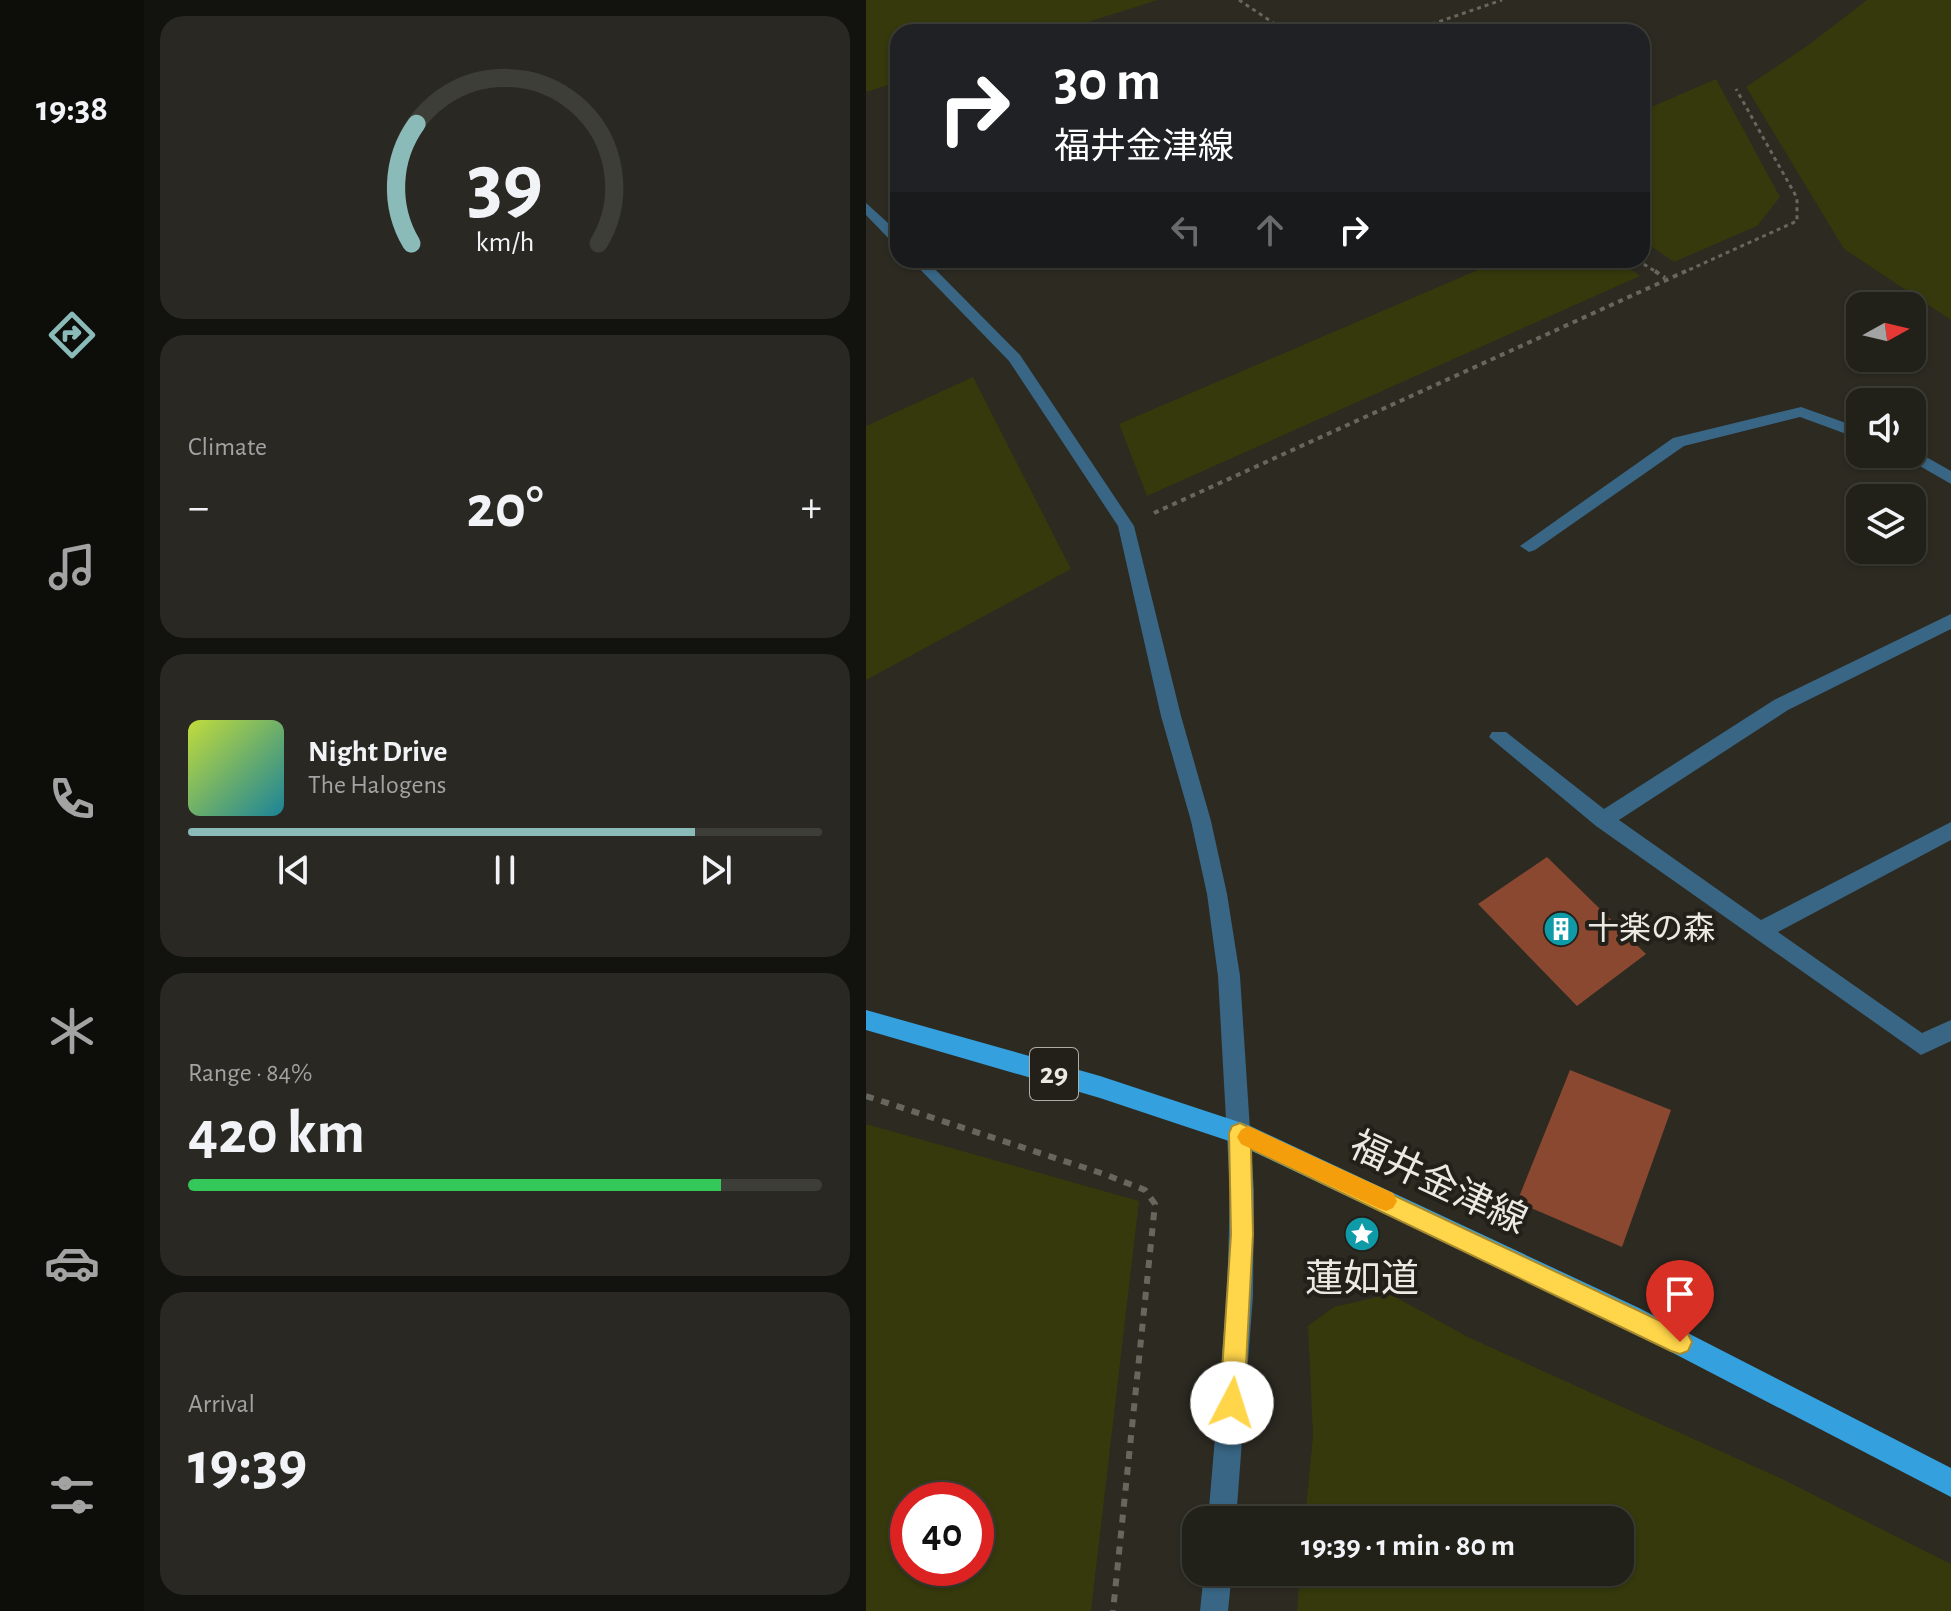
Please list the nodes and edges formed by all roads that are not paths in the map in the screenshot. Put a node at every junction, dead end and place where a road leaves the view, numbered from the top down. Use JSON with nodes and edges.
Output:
{"nodes":[{"id":1,"x":866,"y":207,"type":"edge"},
{"id":2,"x":890,"y":232,"type":"edge"},
{"id":3,"x":926,"y":268,"type":"edge"},
{"id":4,"x":1846,"y":429,"type":"edge"},
{"id":5,"x":1926,"y":463,"type":"edge"},
{"id":6,"x":1951,"y":479,"type":"edge"},
{"id":7,"x":1529,"y":546,"type":"dead end"},
{"id":8,"x":1951,"y":621,"type":"edge"},
{"id":9,"x":1499,"y":737,"type":"dead end"},
{"id":10,"x":1603,"y":820,"type":"junction"},
{"id":11,"x":1951,"y":830,"type":"edge"},
{"id":12,"x":1760,"y":931,"type":"junction"},
{"id":13,"x":866,"y":1020,"type":"edge"},
{"id":14,"x":1951,"y":1030,"type":"edge"},
{"id":15,"x":1240,"y":1133,"type":"junction"},
{"id":16,"x":1951,"y":1483,"type":"edge"},
{"id":17,"x":1223,"y":1506,"type":"edge"},
{"id":18,"x":1217,"y":1586,"type":"edge"},
{"id":19,"x":1214,"y":1611,"type":"edge"}],
"edges":[{"from":1,"to":2,"type":"street"},
{"from":3,"to":15,"type":"street"},
{"from":4,"to":7,"type":"street"},
{"from":5,"to":6,"type":"street"},
{"from":8,"to":10,"type":"street"},
{"from":9,"to":10,"type":"street"},
{"from":10,"to":12,"type":"street"},
{"from":11,"to":12,"type":"street"},
{"from":12,"to":14,"type":"street"},
{"from":13,"to":15,"type":"main road","name":"福井金津線","number":"29"},
{"from":15,"to":16,"type":"main road","name":"福井金津線","number":"29"},
{"from":15,"to":17,"type":"street"},
{"from":18,"to":19,"type":"street"}]}
